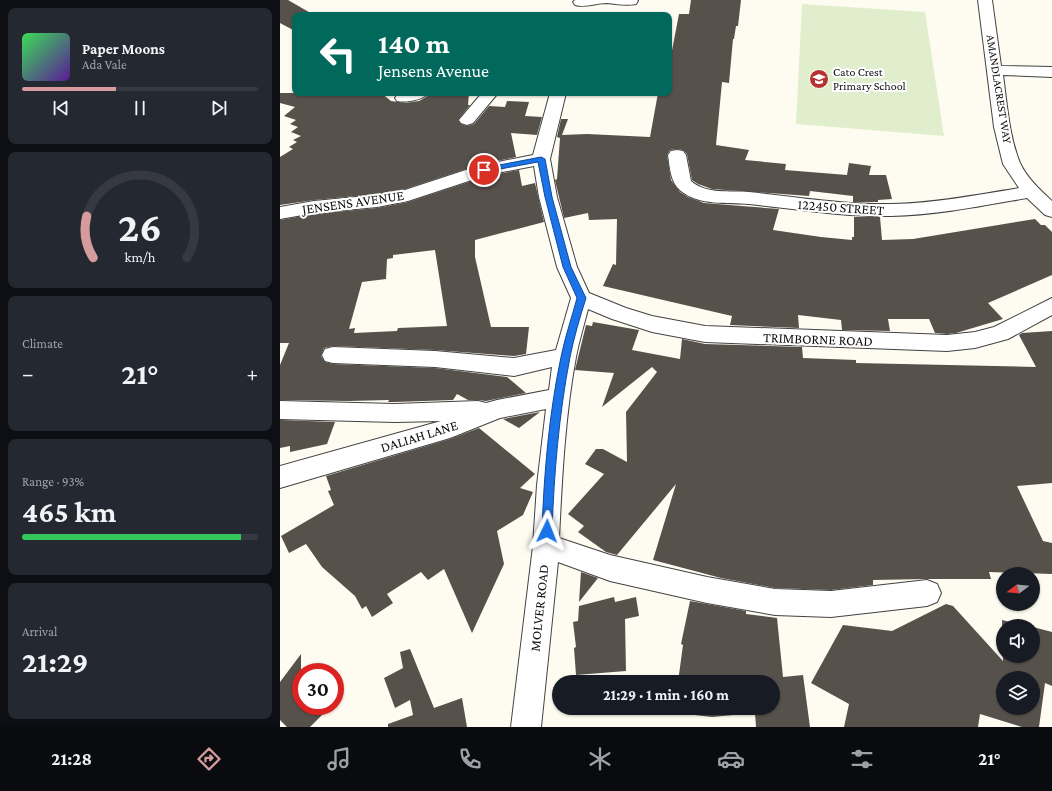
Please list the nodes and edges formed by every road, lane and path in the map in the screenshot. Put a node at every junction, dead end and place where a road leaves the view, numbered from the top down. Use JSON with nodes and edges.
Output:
{"nodes":[{"id":1,"x":603,"y":0,"type":"edge"},
{"id":2,"x":610,"y":0,"type":"edge"},
{"id":3,"x":985,"y":0,"type":"edge"},
{"id":4,"x":579,"y":1,"type":"edge"},
{"id":5,"x":631,"y":1,"type":"edge"},
{"id":6,"x":583,"y":12,"type":"edge"},
{"id":7,"x":995,"y":70,"type":"junction"},
{"id":8,"x":1052,"y":72,"type":"edge"},
{"id":9,"x":410,"y":96,"type":"edge"},
{"id":10,"x":487,"y":96,"type":"edge"},
{"id":11,"x":557,"y":96,"type":"edge"},
{"id":12,"x":403,"y":98,"type":"dead end"},
{"id":13,"x":466,"y":120,"type":"dead end"},
{"id":14,"x":677,"y":155,"type":"dead end"},
{"id":15,"x":541,"y":159,"type":"junction"},
{"id":16,"x":1031,"y":192,"type":"junction"},
{"id":17,"x":1052,"y":211,"type":"edge"},
{"id":18,"x":280,"y":213,"type":"edge"},
{"id":19,"x":582,"y":298,"type":"junction"},
{"id":20,"x":1052,"y":306,"type":"edge"},
{"id":21,"x":333,"y":355,"type":"dead end"},
{"id":22,"x":565,"y":356,"type":"junction"},
{"id":23,"x":559,"y":397,"type":"junction"},
{"id":24,"x":497,"y":409,"type":"junction"},
{"id":25,"x":280,"y":410,"type":"edge"},
{"id":26,"x":280,"y":477,"type":"edge"},
{"id":27,"x":546,"y":546,"type":"junction"},
{"id":28,"x":928,"y":593,"type":"dead end"},
{"id":29,"x":526,"y":727,"type":"edge"}],
"edges":[{"from":1,"to":4,"type":"street"},
{"from":2,"to":5,"type":"street"},
{"from":3,"to":7,"type":"street","name":"AMANDLACREST WAY"},
{"from":4,"to":6,"type":"street"},
{"from":7,"to":8,"type":"street"},
{"from":7,"to":16,"type":"street","name":"AMANDLACREST WAY"},
{"from":9,"to":12,"type":"street"},
{"from":10,"to":13,"type":"street"},
{"from":11,"to":15,"type":"street"},
{"from":14,"to":16,"type":"street","name":"122450 STREET"},
{"from":15,"to":18,"type":"street","name":"JENSENS AVENUE"},
{"from":15,"to":19,"type":"street"},
{"from":16,"to":17,"type":"street","name":"AMANDLACREST WAY"},
{"from":19,"to":20,"type":"street","name":"TRIMBORNE ROAD"},
{"from":19,"to":22,"type":"street","name":"MOLVER ROAD"},
{"from":21,"to":22,"type":"street"},
{"from":22,"to":23,"type":"street","name":"MOLVER ROAD"},
{"from":23,"to":24,"type":"street","name":"DALIAH LANE"},
{"from":23,"to":27,"type":"street","name":"MOLVER ROAD"},
{"from":24,"to":25,"type":"street"},
{"from":24,"to":26,"type":"street","name":"DALIAH LANE"},
{"from":27,"to":28,"type":"street"},
{"from":27,"to":29,"type":"street","name":"MOLVER ROAD"}]}
